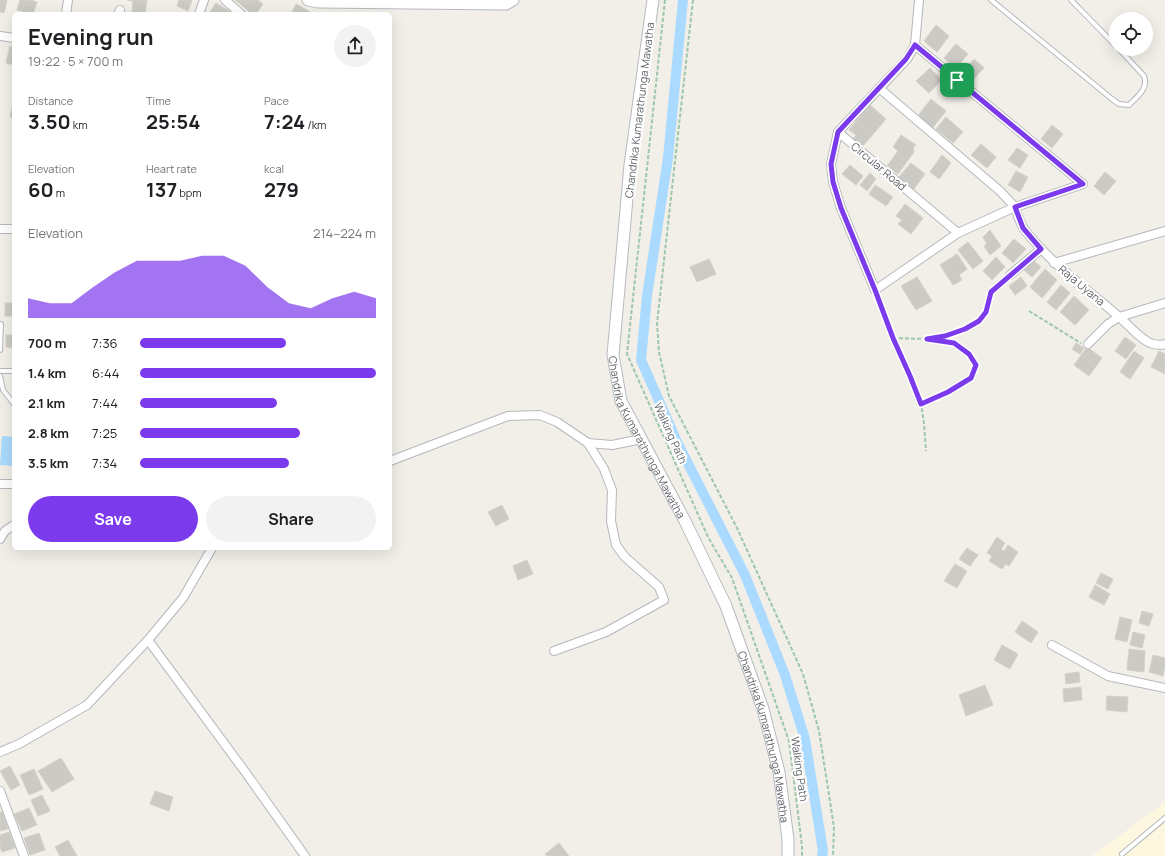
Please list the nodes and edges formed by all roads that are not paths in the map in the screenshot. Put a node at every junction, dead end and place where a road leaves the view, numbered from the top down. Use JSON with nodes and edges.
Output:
{"nodes":[{"id":1,"x":68,"y":0,"type":"edge"},
{"id":2,"x":204,"y":0,"type":"edge"},
{"id":3,"x":225,"y":0,"type":"edge"},
{"id":4,"x":308,"y":0,"type":"edge"},
{"id":5,"x":513,"y":0,"type":"edge"},
{"id":6,"x":653,"y":0,"type":"edge"},
{"id":7,"x":919,"y":0,"type":"edge"},
{"id":8,"x":991,"y":0,"type":"edge"},
{"id":9,"x":1072,"y":0,"type":"edge"},
{"id":10,"x":386,"y":1,"type":"edge"},
{"id":11,"x":66,"y":12,"type":"edge"},
{"id":12,"x":200,"y":12,"type":"edge"},
{"id":13,"x":239,"y":12,"type":"edge"},
{"id":14,"x":0,"y":36,"type":"edge"},
{"id":15,"x":12,"y":38,"type":"edge"},
{"id":16,"x":1109,"y":39,"type":"edge"},
{"id":17,"x":915,"y":45,"type":"junction"},
{"id":18,"x":1125,"y":56,"type":"edge"},
{"id":19,"x":880,"y":88,"type":"junction"},
{"id":20,"x":838,"y":132,"type":"junction"},
{"id":21,"x":1015,"y":207,"type":"junction"},
{"id":22,"x":0,"y":228,"type":"edge"},
{"id":23,"x":12,"y":228,"type":"edge"},
{"id":24,"x":1165,"y":231,"type":"edge"},
{"id":25,"x":958,"y":233,"type":"junction"},
{"id":26,"x":1041,"y":249,"type":"junction"},
{"id":27,"x":1054,"y":263,"type":"junction"},
{"id":28,"x":1010,"y":275,"type":"road end"},
{"id":29,"x":1165,"y":303,"type":"edge"},
{"id":30,"x":1120,"y":317,"type":"junction"},
{"id":31,"x":1,"y":324,"type":"dead end"},
{"id":32,"x":1088,"y":344,"type":"road end"},
{"id":33,"x":1165,"y":344,"type":"edge"},
{"id":34,"x":0,"y":350,"type":"edge"},
{"id":35,"x":0,"y":371,"type":"edge"},
{"id":36,"x":12,"y":371,"type":"edge"},
{"id":37,"x":0,"y":376,"type":"edge"},
{"id":38,"x":12,"y":401,"type":"edge"},
{"id":39,"x":642,"y":439,"type":"junction"},
{"id":40,"x":588,"y":444,"type":"junction"},
{"id":41,"x":392,"y":460,"type":"edge"},
{"id":42,"x":0,"y":484,"type":"edge"},
{"id":43,"x":12,"y":484,"type":"edge"},
{"id":44,"x":12,"y":526,"type":"edge"},
{"id":45,"x":0,"y":539,"type":"edge"},
{"id":46,"x":211,"y":550,"type":"edge"},
{"id":47,"x":148,"y":640,"type":"junction"},
{"id":48,"x":1052,"y":645,"type":"dead end"},
{"id":49,"x":554,"y":651,"type":"dead end"},
{"id":50,"x":1165,"y":688,"type":"edge"},
{"id":51,"x":0,"y":752,"type":"edge"},
{"id":52,"x":0,"y":791,"type":"edge"},
{"id":53,"x":1165,"y":818,"type":"edge"},
{"id":54,"x":1122,"y":854,"type":"dead end"},
{"id":55,"x":24,"y":856,"type":"edge"},
{"id":56,"x":305,"y":856,"type":"edge"},
{"id":57,"x":788,"y":856,"type":"edge"}],
"edges":[{"from":1,"to":11,"type":"street"},
{"from":2,"to":12,"type":"street"},
{"from":3,"to":13,"type":"street"},
{"from":4,"to":10,"type":"main road"},
{"from":5,"to":10,"type":"main road"},
{"from":6,"to":39,"type":"main road","name":"Chandrika Kumarathunga Mawatha"},
{"from":7,"to":17,"type":"street"},
{"from":8,"to":18,"type":"lane"},
{"from":9,"to":16,"type":"lane"},
{"from":14,"to":15,"type":"street"},
{"from":17,"to":19,"type":"street"},
{"from":17,"to":21,"type":"street"},
{"from":19,"to":20,"type":"street"},
{"from":19,"to":21,"type":"street"},
{"from":20,"to":25,"type":"street","name":"Circular Road"},
{"from":20,"to":25,"type":"street"},
{"from":21,"to":25,"type":"street"},
{"from":21,"to":26,"type":"street","name":"Raja Uyana"},
{"from":22,"to":23,"type":"street"},
{"from":24,"to":27,"type":"street"},
{"from":26,"to":27,"type":"street","name":"Raja Uyana"},
{"from":26,"to":28,"type":"street"},
{"from":27,"to":30,"type":"street","name":"Raja Uyana"},
{"from":29,"to":30,"type":"street"},
{"from":30,"to":32,"type":"street"},
{"from":30,"to":33,"type":"street","name":"Raja Uyana"},
{"from":31,"to":34,"type":"lane"},
{"from":35,"to":36,"type":"lane"},
{"from":37,"to":38,"type":"lane"},
{"from":39,"to":40,"type":"street"},
{"from":39,"to":57,"type":"main road","name":"Chandrika Kumarathunga Mawatha"},
{"from":40,"to":41,"type":"street"},
{"from":40,"to":49,"type":"street"},
{"from":42,"to":43,"type":"street"},
{"from":44,"to":45,"type":"street"},
{"from":46,"to":47,"type":"street"},
{"from":47,"to":51,"type":"street"},
{"from":47,"to":56,"type":"street"},
{"from":48,"to":50,"type":"street"},
{"from":52,"to":55,"type":"street"},
{"from":53,"to":54,"type":"lane"}]}
